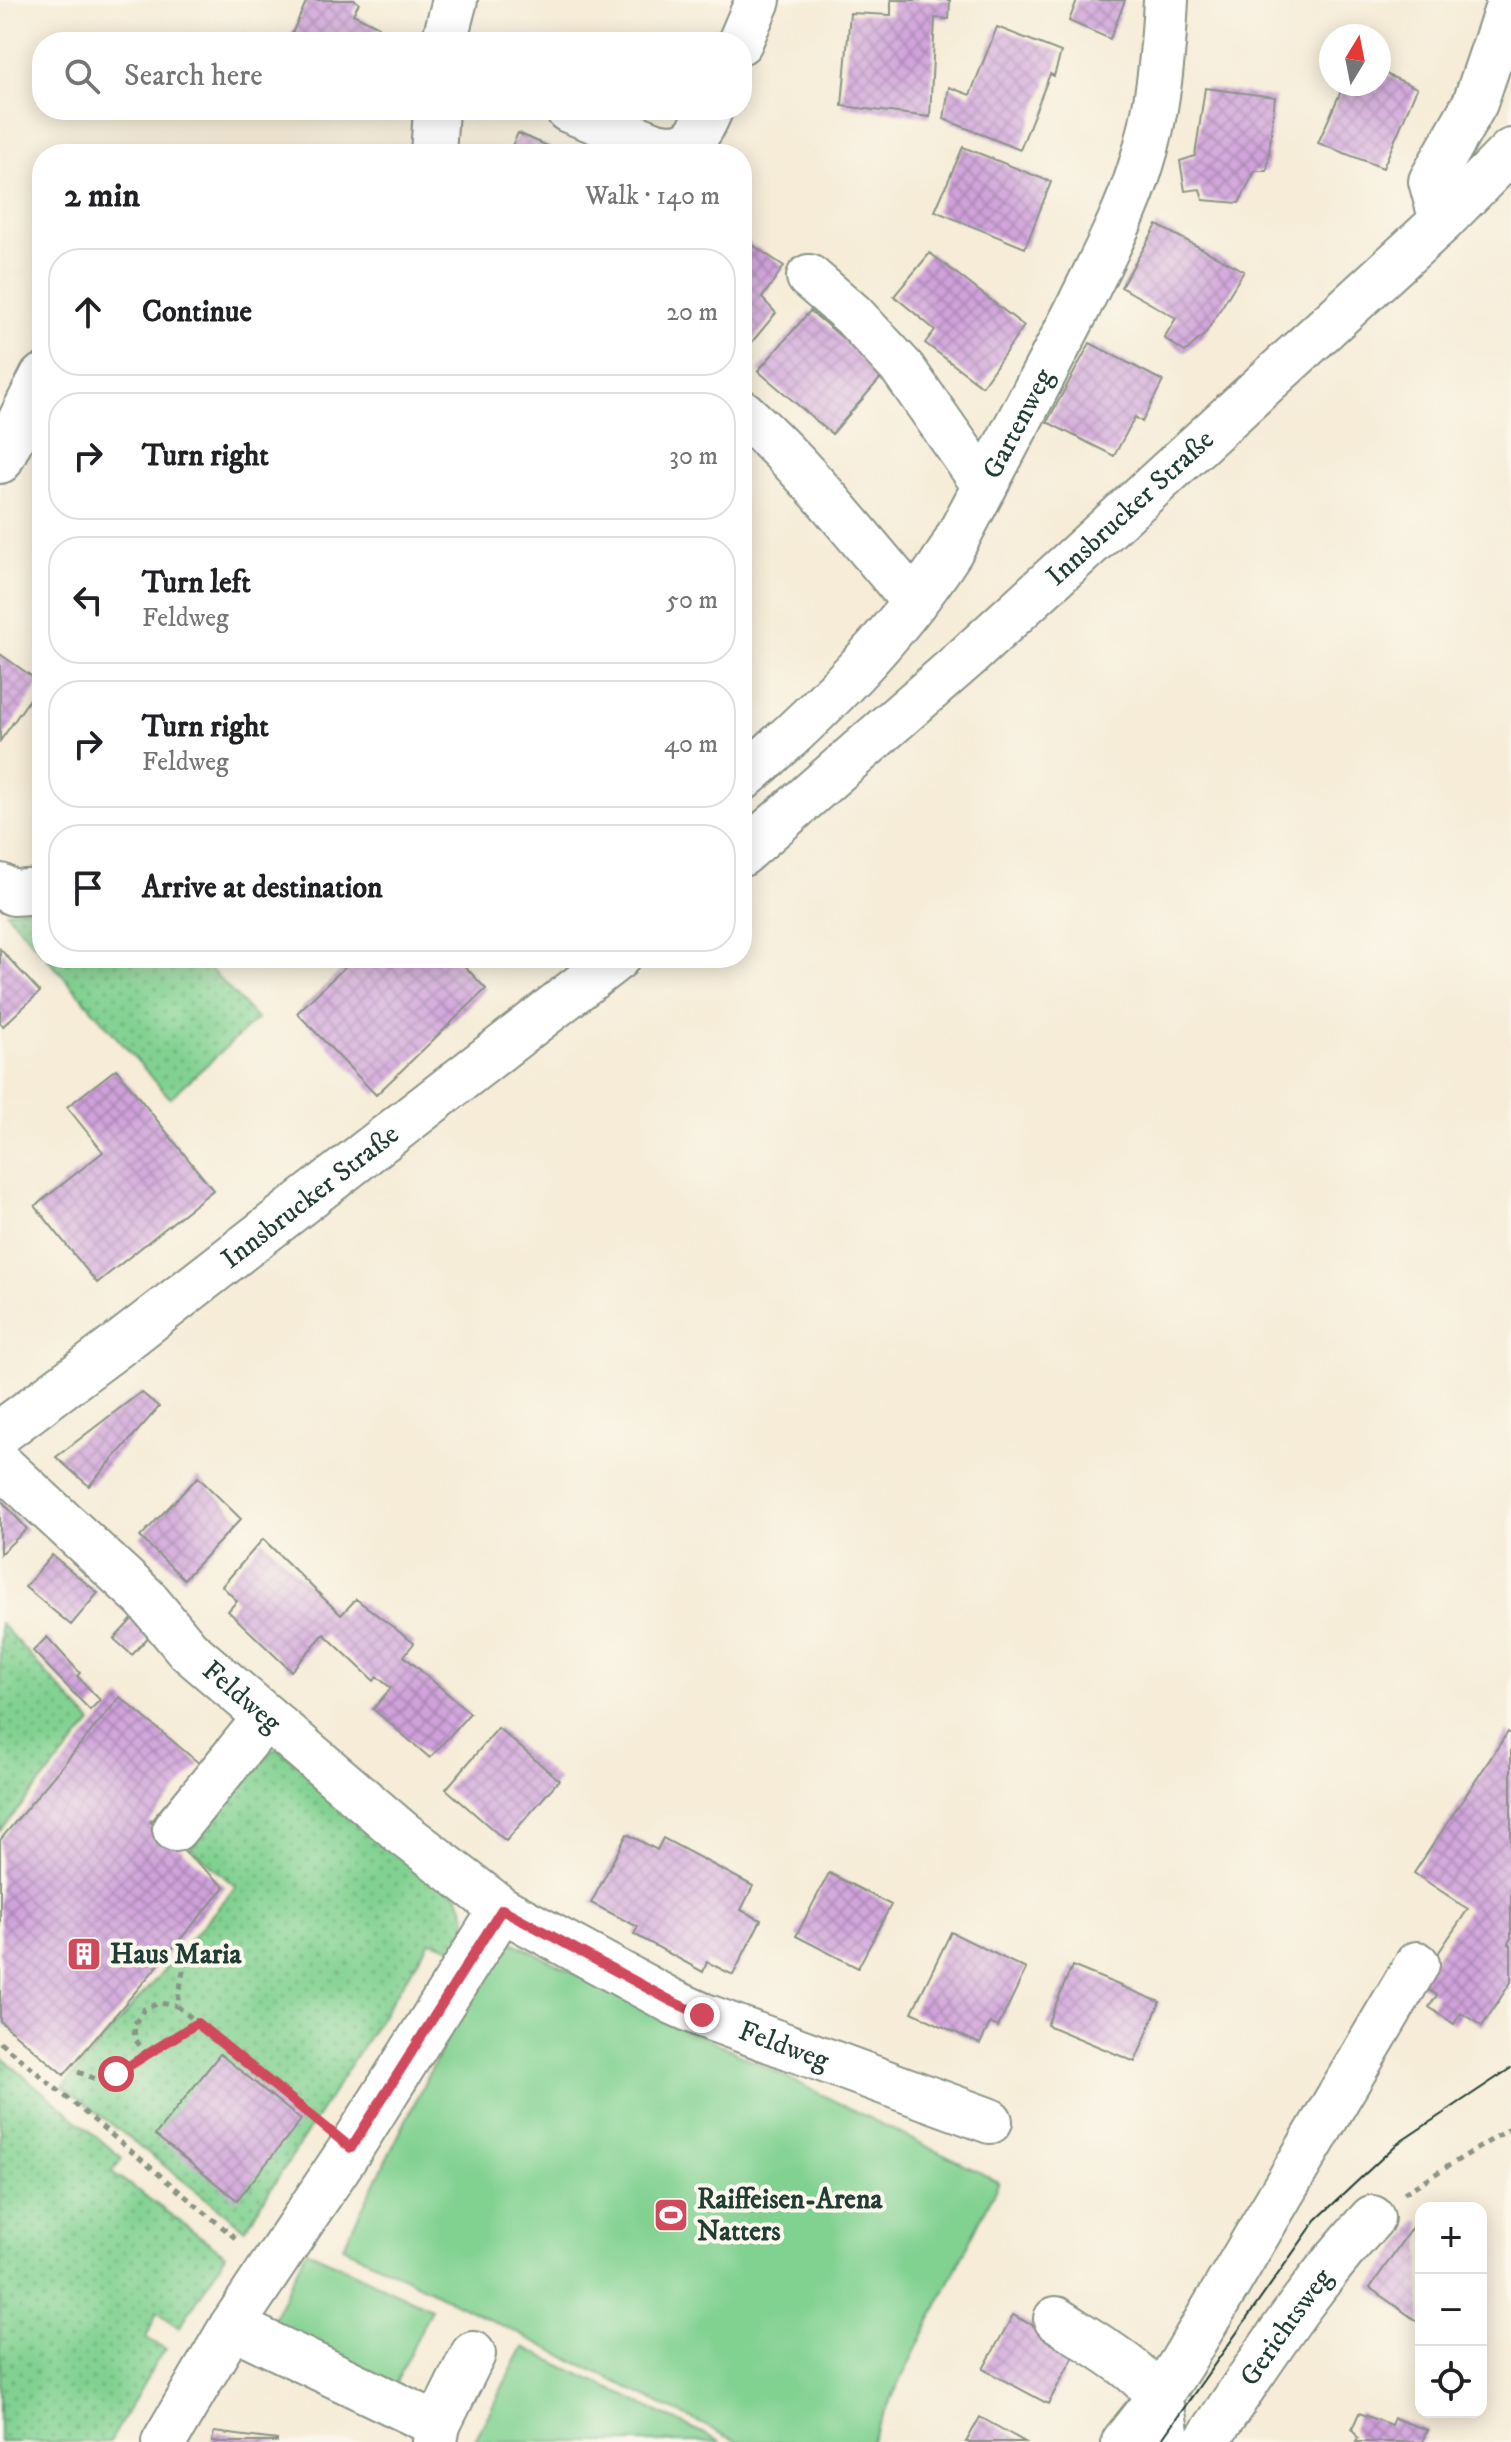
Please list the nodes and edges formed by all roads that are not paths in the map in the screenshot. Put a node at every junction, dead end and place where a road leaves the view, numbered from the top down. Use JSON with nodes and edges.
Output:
{"nodes":[{"id":1,"x":455,"y":0,"type":"edge"},
{"id":2,"x":758,"y":0,"type":"edge"},
{"id":3,"x":1166,"y":0,"type":"edge"},
{"id":4,"x":1510,"y":0,"type":"edge"},
{"id":5,"x":447,"y":32,"type":"edge"},
{"id":6,"x":744,"y":32,"type":"edge"},
{"id":7,"x":435,"y":120,"type":"edge"},
{"id":8,"x":593,"y":120,"type":"edge"},
{"id":9,"x":705,"y":120,"type":"edge"},
{"id":10,"x":434,"y":144,"type":"edge"},
{"id":11,"x":653,"y":144,"type":"edge"},
{"id":12,"x":686,"y":144,"type":"edge"},
{"id":13,"x":1511,"y":151,"type":"edge"},
{"id":14,"x":1442,"y":221,"type":"junction"},
{"id":15,"x":809,"y":277,"type":"dead end"},
{"id":16,"x":32,"y":397,"type":"edge"},
{"id":17,"x":752,"y":421,"type":"edge"},
{"id":18,"x":0,"y":461,"type":"edge"},
{"id":19,"x":985,"y":486,"type":"junction"},
{"id":20,"x":914,"y":602,"type":"junction"},
{"id":21,"x":752,"y":770,"type":"edge"},
{"id":22,"x":752,"y":845,"type":"edge"},
{"id":23,"x":0,"y":886,"type":"edge"},
{"id":24,"x":32,"y":892,"type":"edge"},
{"id":25,"x":596,"y":968,"type":"edge"},
{"id":26,"x":0,"y":1433,"type":"edge"},
{"id":27,"x":0,"y":1464,"type":"edge"},
{"id":28,"x":266,"y":1717,"type":"junction"},
{"id":29,"x":175,"y":1829,"type":"dead end"},
{"id":30,"x":502,"y":1909,"type":"junction"},
{"id":31,"x":1417,"y":1964,"type":"dead end"},
{"id":32,"x":990,"y":2121,"type":"dead end"},
{"id":33,"x":1372,"y":2218,"type":"road end"},
{"id":34,"x":1056,"y":2319,"type":"dead end"},
{"id":35,"x":232,"y":2326,"type":"junction"},
{"id":36,"x":473,"y":2354,"type":"dead end"},
{"id":37,"x":1158,"y":2399,"type":"junction"},
{"id":38,"x":437,"y":2434,"type":"edge"},
{"id":39,"x":164,"y":2442,"type":"edge"},
{"id":40,"x":1124,"y":2442,"type":"edge"},
{"id":41,"x":1167,"y":2442,"type":"edge"},
{"id":42,"x":1206,"y":2442,"type":"edge"}],
"edges":[{"from":1,"to":5,"type":"street"},
{"from":2,"to":6,"type":"street"},
{"from":3,"to":19,"type":"street","name":"Gartenweg"},
{"from":4,"to":14,"type":"street"},
{"from":7,"to":10,"type":"street"},
{"from":8,"to":11,"type":"street"},
{"from":9,"to":12,"type":"street"},
{"from":13,"to":14,"type":"street","name":"Innsbrucker Straße"},
{"from":14,"to":22,"type":"street","name":"Innsbrucker Straße"},
{"from":15,"to":19,"type":"street"},
{"from":16,"to":18,"type":"street"},
{"from":17,"to":20,"type":"street"},
{"from":19,"to":20,"type":"street","name":"Gartenweg"},
{"from":20,"to":21,"type":"street","name":"Gartenweg"},
{"from":23,"to":24,"type":"street"},
{"from":25,"to":26,"type":"street","name":"Innsbrucker Straße"},
{"from":27,"to":28,"type":"street","name":"Feldweg"},
{"from":28,"to":29,"type":"street"},
{"from":28,"to":30,"type":"street","name":"Feldweg"},
{"from":30,"to":32,"type":"street","name":"Feldweg"},
{"from":30,"to":35,"type":"street"},
{"from":31,"to":37,"type":"street"},
{"from":33,"to":42,"type":"street","name":"Gerichtsweg"},
{"from":34,"to":37,"type":"street"},
{"from":35,"to":38,"type":"street"},
{"from":35,"to":39,"type":"street"},
{"from":36,"to":38,"type":"street"},
{"from":37,"to":40,"type":"street"},
{"from":37,"to":41,"type":"street"}]}
